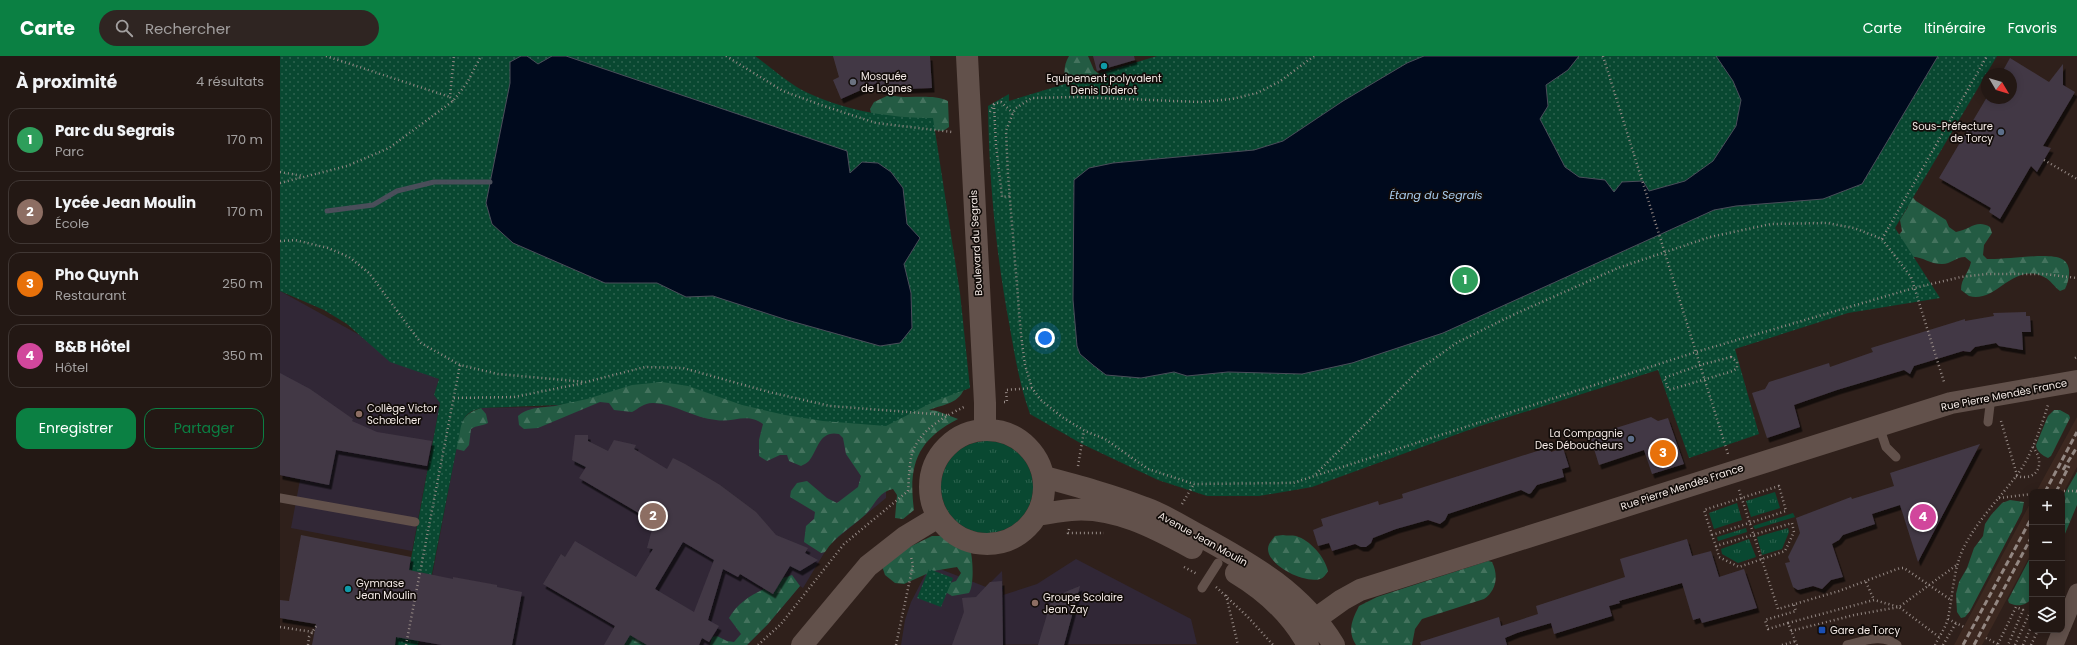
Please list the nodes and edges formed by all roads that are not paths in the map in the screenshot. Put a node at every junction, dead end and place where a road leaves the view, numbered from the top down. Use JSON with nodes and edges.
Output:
{"nodes":[{"id":1,"x":967,"y":56,"type":"edge"},
{"id":2,"x":2077,"y":381,"type":"edge"},
{"id":3,"x":1991,"y":397,"type":"junction"},
{"id":4,"x":1988,"y":422,"type":"dead end"},
{"id":5,"x":1878,"y":425,"type":"junction"},
{"id":6,"x":985,"y":430,"type":"junction"},
{"id":7,"x":1896,"y":458,"type":"dead end"},
{"id":8,"x":1044,"y":476,"type":"junction"},
{"id":9,"x":280,"y":498,"type":"edge"},
{"id":10,"x":1037,"y":515,"type":"junction"},
{"id":11,"x":938,"y":517,"type":"junction"},
{"id":12,"x":416,"y":522,"type":"dead end"},
{"id":13,"x":2072,"y":603,"type":"edge"},
{"id":14,"x":2065,"y":621,"type":"edge"},
{"id":15,"x":2060,"y":633,"type":"edge"},
{"id":16,"x":1315,"y":636,"type":"edge"},
{"id":17,"x":1880,"y":638,"type":"junction"},
{"id":18,"x":802,"y":645,"type":"edge"},
{"id":19,"x":1847,"y":645,"type":"edge"},
{"id":20,"x":1869,"y":645,"type":"edge"},
{"id":21,"x":1897,"y":645,"type":"edge"},
{"id":22,"x":2055,"y":645,"type":"edge"}],
"edges":[{"from":1,"to":6,"type":"street","name":"Boulevard du Segrais"},
{"from":2,"to":3,"type":"street","name":"Rue Pierre Mendès France"},
{"from":3,"to":4,"type":"lane"},
{"from":3,"to":5,"type":"street","name":"Rue Pierre Mendès France"},
{"from":5,"to":7,"type":"lane"},
{"from":5,"to":16,"type":"street","name":"Rue Pierre Mendès France"},
{"from":6,"to":8,"type":"street"},
{"from":6,"to":11,"type":"street"},
{"from":8,"to":10,"type":"street"},
{"from":8,"to":16,"type":"street","name":"Avenue Jean Moulin"},
{"from":9,"to":12,"type":"lane"},
{"from":10,"to":11,"type":"street"},
{"from":10,"to":16,"type":"street","name":"Avenue Jean Moulin"},
{"from":11,"to":18,"type":"street"},
{"from":13,"to":14,"type":"street"},
{"from":15,"to":22,"type":"street"},
{"from":17,"to":19,"type":"lane"},
{"from":17,"to":20,"type":"lane"},
{"from":17,"to":21,"type":"lane"}]}
